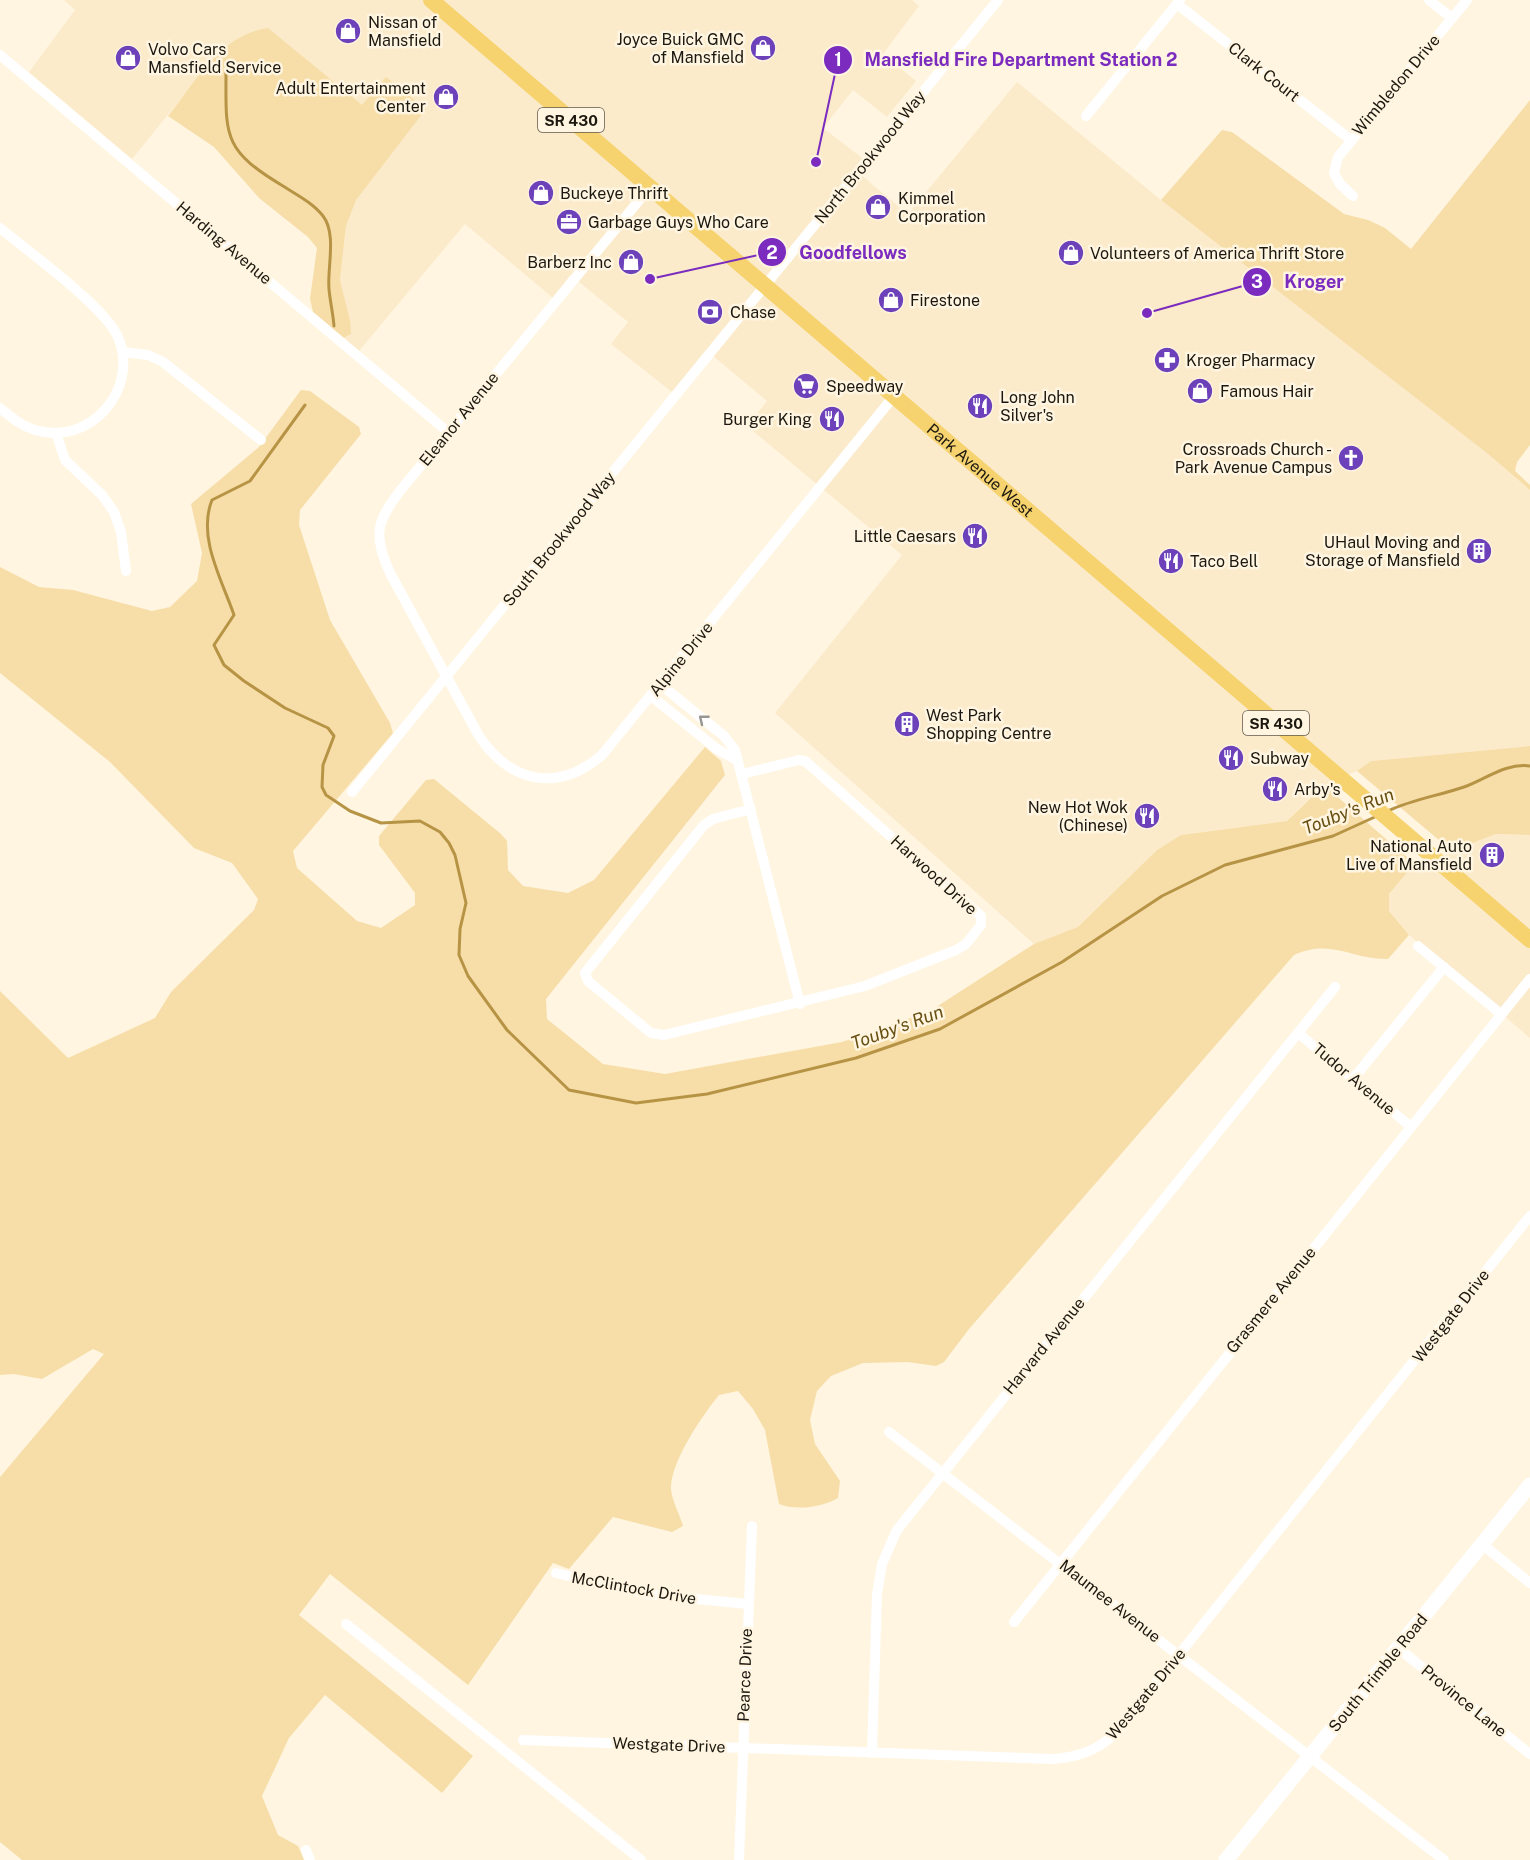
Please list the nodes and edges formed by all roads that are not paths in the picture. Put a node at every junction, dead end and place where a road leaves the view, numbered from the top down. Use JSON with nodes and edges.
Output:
{"nodes":[{"id":1,"x":430,"y":0,"type":"edge"},
{"id":2,"x":998,"y":0,"type":"edge"},
{"id":3,"x":1429,"y":0,"type":"edge"},
{"id":4,"x":1467,"y":0,"type":"edge"},
{"id":5,"x":1179,"y":2,"type":"edge"},
{"id":6,"x":1452,"y":18,"type":"junction"},
{"id":7,"x":0,"y":54,"type":"edge"},
{"id":8,"x":1086,"y":116,"type":"dead end"},
{"id":9,"x":1351,"y":140,"type":"junction"},
{"id":10,"x":650,"y":187,"type":"junction"},
{"id":11,"x":1353,"y":196,"type":"dead end"},
{"id":12,"x":0,"y":228,"type":"edge"},
{"id":13,"x":765,"y":286,"type":"junction"},
{"id":14,"x":123,"y":352,"type":"junction"},
{"id":15,"x":894,"y":396,"type":"junction"},
{"id":16,"x":0,"y":408,"type":"edge"},
{"id":17,"x":448,"y":432,"type":"junction"},
{"id":18,"x":56,"y":433,"type":"junction"},
{"id":19,"x":261,"y":440,"type":"dead end"},
{"id":20,"x":126,"y":571,"type":"dead end"},
{"id":21,"x":447,"y":676,"type":"junction"},
{"id":22,"x":660,"y":684,"type":"junction"},
{"id":23,"x":651,"y":696,"type":"junction"},
{"id":24,"x":736,"y":760,"type":"junction"},
{"id":25,"x":742,"y":774,"type":"junction"},
{"id":26,"x":352,"y":792,"type":"dead end"},
{"id":27,"x":751,"y":810,"type":"junction"},
{"id":28,"x":1530,"y":940,"type":"edge"},
{"id":29,"x":1418,"y":946,"type":"dead end"},
{"id":30,"x":1444,"y":968,"type":"junction"},
{"id":31,"x":1530,"y":979,"type":"edge"},
{"id":32,"x":1335,"y":987,"type":"dead end"},
{"id":33,"x":800,"y":1004,"type":"junction"},
{"id":34,"x":1501,"y":1014,"type":"junction"},
{"id":35,"x":1298,"y":1033,"type":"junction"},
{"id":36,"x":1353,"y":1079,"type":"junction"},
{"id":37,"x":1410,"y":1126,"type":"junction"},
{"id":38,"x":1530,"y":1216,"type":"edge"},
{"id":39,"x":889,"y":1432,"type":"dead end"},
{"id":40,"x":942,"y":1473,"type":"junction"},
{"id":41,"x":1530,"y":1485,"type":"edge"},
{"id":42,"x":752,"y":1526,"type":"dead end"},
{"id":43,"x":1482,"y":1544,"type":"junction"},
{"id":44,"x":1059,"y":1562,"type":"junction"},
{"id":45,"x":556,"y":1574,"type":"dead end"},
{"id":46,"x":1530,"y":1583,"type":"edge"},
{"id":47,"x":747,"y":1604,"type":"junction"},
{"id":48,"x":1014,"y":1622,"type":"dead end"},
{"id":49,"x":346,"y":1624,"type":"dead end"},
{"id":50,"x":1398,"y":1648,"type":"junction"},
{"id":51,"x":1179,"y":1654,"type":"junction"},
{"id":52,"x":523,"y":1740,"type":"dead end"},
{"id":53,"x":743,"y":1748,"type":"junction"},
{"id":54,"x":872,"y":1753,"type":"junction"},
{"id":55,"x":1530,"y":1754,"type":"edge"},
{"id":56,"x":1311,"y":1756,"type":"junction"},
{"id":57,"x":641,"y":1860,"type":"edge"},
{"id":58,"x":739,"y":1860,"type":"edge"},
{"id":59,"x":1226,"y":1860,"type":"edge"},
{"id":60,"x":1444,"y":1860,"type":"edge"}],
"edges":[{"from":1,"to":10,"type":"main road","name":"Park Avenue West","number":"SR 430"},
{"from":2,"to":13,"type":"street","name":"North Brookwood Way"},
{"from":3,"to":6,"type":"street"},
{"from":4,"to":6,"type":"street","name":"Wimbledon Drive"},
{"from":5,"to":8,"type":"street"},
{"from":5,"to":9,"type":"street","name":"Clark Court"},
{"from":6,"to":9,"type":"street","name":"Wimbledon Drive"},
{"from":7,"to":17,"type":"street","name":"Harding Avenue"},
{"from":9,"to":11,"type":"street","name":"Wimbledon Drive"},
{"from":10,"to":13,"type":"main road","name":"Park Avenue West","number":"SR 430"},
{"from":10,"to":17,"type":"street","name":"Eleanor Avenue"},
{"from":12,"to":14,"type":"street"},
{"from":13,"to":15,"type":"main road","name":"Park Avenue West","number":"SR 430"},
{"from":13,"to":21,"type":"street","name":"South Brookwood Way"},
{"from":14,"to":18,"type":"street"},
{"from":14,"to":19,"type":"street"},
{"from":15,"to":22,"type":"street","name":"Alpine Drive"},
{"from":15,"to":28,"type":"main road","name":"Park Avenue West","number":"SR 430"},
{"from":16,"to":18,"type":"street"},
{"from":17,"to":21,"type":"street","name":"Eleanor Avenue"},
{"from":18,"to":20,"type":"street"},
{"from":21,"to":23,"type":"street","name":"Alpine Drive"},
{"from":21,"to":26,"type":"street","name":"South Brookwood Way"},
{"from":22,"to":23,"type":"street","name":"Alpine Drive"},
{"from":24,"to":22,"type":"street","one_way":true},
{"from":23,"to":24,"type":"street"},
{"from":24,"to":25,"type":"street"},
{"from":25,"to":27,"type":"street"},
{"from":25,"to":33,"type":"street","name":"Harwood Drive"},
{"from":27,"to":33,"type":"street"},
{"from":27,"to":33,"type":"street","name":"Harwood Drive"},
{"from":29,"to":30,"type":"street"},
{"from":30,"to":34,"type":"street"},
{"from":30,"to":36,"type":"street"},
{"from":31,"to":34,"type":"street","name":"Grasmere Avenue"},
{"from":32,"to":35,"type":"street","name":"Harvard Avenue"},
{"from":34,"to":37,"type":"street","name":"Grasmere Avenue"},
{"from":35,"to":36,"type":"street","name":"Tudor Avenue"},
{"from":35,"to":40,"type":"street","name":"Harvard Avenue"},
{"from":36,"to":37,"type":"street","name":"Tudor Avenue"},
{"from":37,"to":44,"type":"street","name":"Grasmere Avenue"},
{"from":38,"to":51,"type":"street","name":"Westgate Drive"},
{"from":39,"to":40,"type":"street","name":"Maumee Avenue"},
{"from":40,"to":44,"type":"street","name":"Maumee Avenue"},
{"from":40,"to":54,"type":"street","name":"Harvard Avenue"},
{"from":41,"to":43,"type":"main road","name":"South Trimble Road"},
{"from":42,"to":47,"type":"street","name":"Pearce Drive"},
{"from":43,"to":46,"type":"street"},
{"from":43,"to":50,"type":"main road","name":"South Trimble Road"},
{"from":44,"to":48,"type":"street","name":"Grasmere Avenue"},
{"from":44,"to":51,"type":"street","name":"Maumee Avenue"},
{"from":45,"to":47,"type":"street","name":"McClintock Drive"},
{"from":47,"to":53,"type":"street","name":"Pearce Drive"},
{"from":49,"to":57,"type":"street"},
{"from":50,"to":55,"type":"street","name":"Province Lane"},
{"from":50,"to":56,"type":"main road","name":"South Trimble Road"},
{"from":51,"to":54,"type":"street","name":"Westgate Drive"},
{"from":51,"to":56,"type":"street","name":"Maumee Avenue"},
{"from":52,"to":53,"type":"street","name":"Westgate Drive"},
{"from":53,"to":54,"type":"street","name":"Westgate Drive"},
{"from":53,"to":58,"type":"street","name":"Pearce Drive"},
{"from":56,"to":59,"type":"main road","name":"South Trimble Road"},
{"from":56,"to":60,"type":"street","name":"Maumee Avenue"}]}
